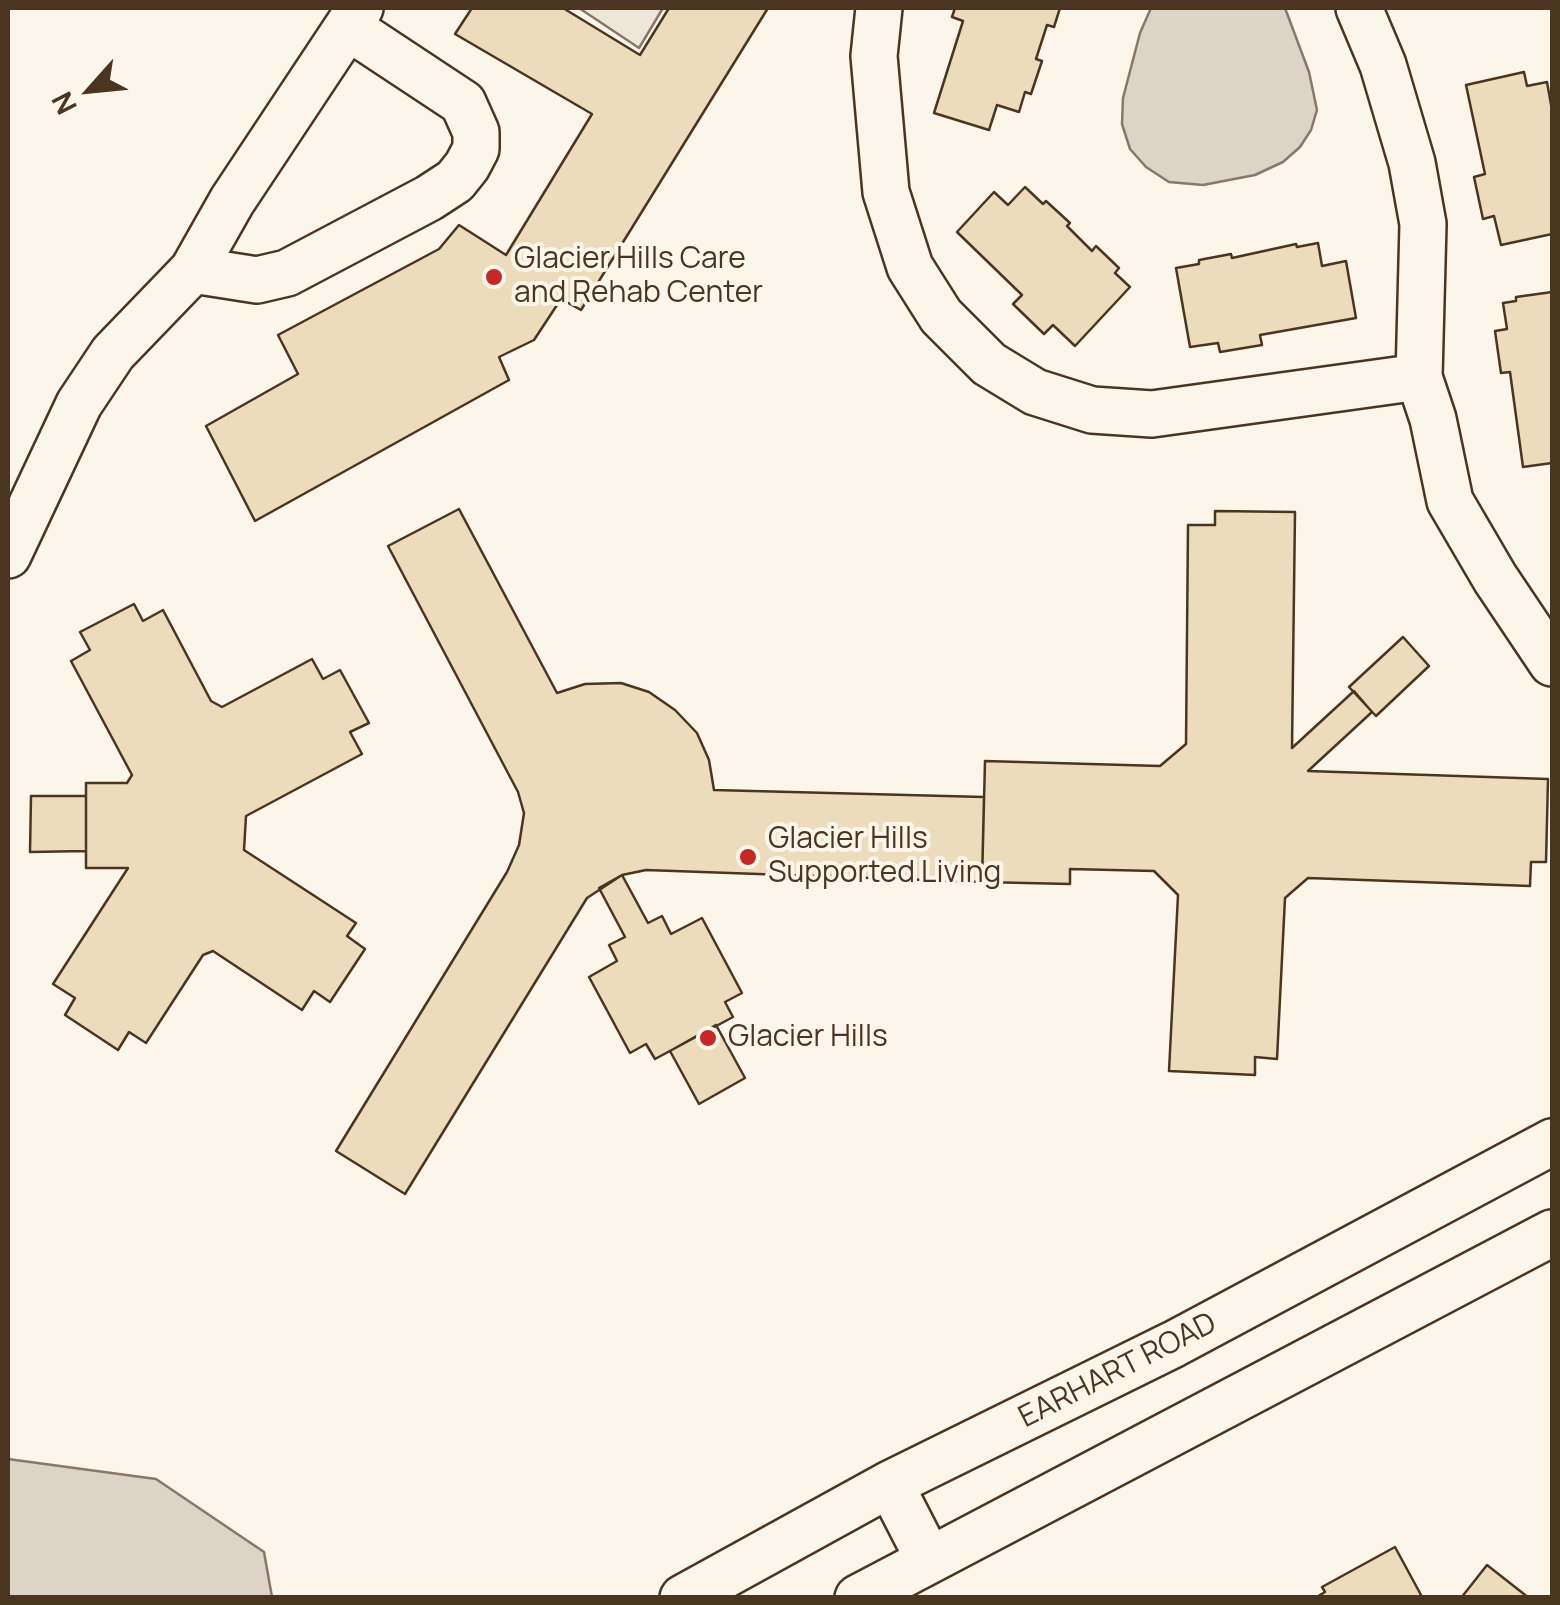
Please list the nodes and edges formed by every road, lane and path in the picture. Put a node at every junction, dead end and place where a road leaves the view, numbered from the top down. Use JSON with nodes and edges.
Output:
{"nodes":[{"id":1,"x":879,"y":8,"type":"edge"},
{"id":2,"x":1359,"y":8,"type":"edge"},
{"id":3,"x":354,"y":17,"type":"edge"},
{"id":4,"x":193,"y":270,"type":"junction"},
{"id":5,"x":1419,"y":376,"type":"junction"},
{"id":6,"x":8,"y":555,"type":"edge"},
{"id":7,"x":1552,"y":663,"type":"edge"},
{"id":8,"x":1552,"y":1142,"type":"edge"},
{"id":9,"x":1552,"y":1233,"type":"edge"},
{"id":10,"x":890,"y":1484,"type":"junction"},
{"id":11,"x":929,"y":1560,"type":"junction"},
{"id":12,"x":683,"y":1598,"type":"edge"},
{"id":13,"x":858,"y":1598,"type":"edge"}],
"edges":[{"from":1,"to":5,"type":"street"},
{"from":2,"to":5,"type":"street"},
{"from":3,"to":4,"type":"street"},
{"from":3,"to":4,"type":"street"},
{"from":4,"to":6,"type":"street"},
{"from":5,"to":7,"type":"street"},
{"from":8,"to":10,"type":"street","name":"EARHART ROAD"},
{"from":9,"to":11,"type":"street"},
{"from":10,"to":11,"type":"street"},
{"from":10,"to":12,"type":"street","name":"EARHART ROAD"},
{"from":11,"to":13,"type":"street"}]}
